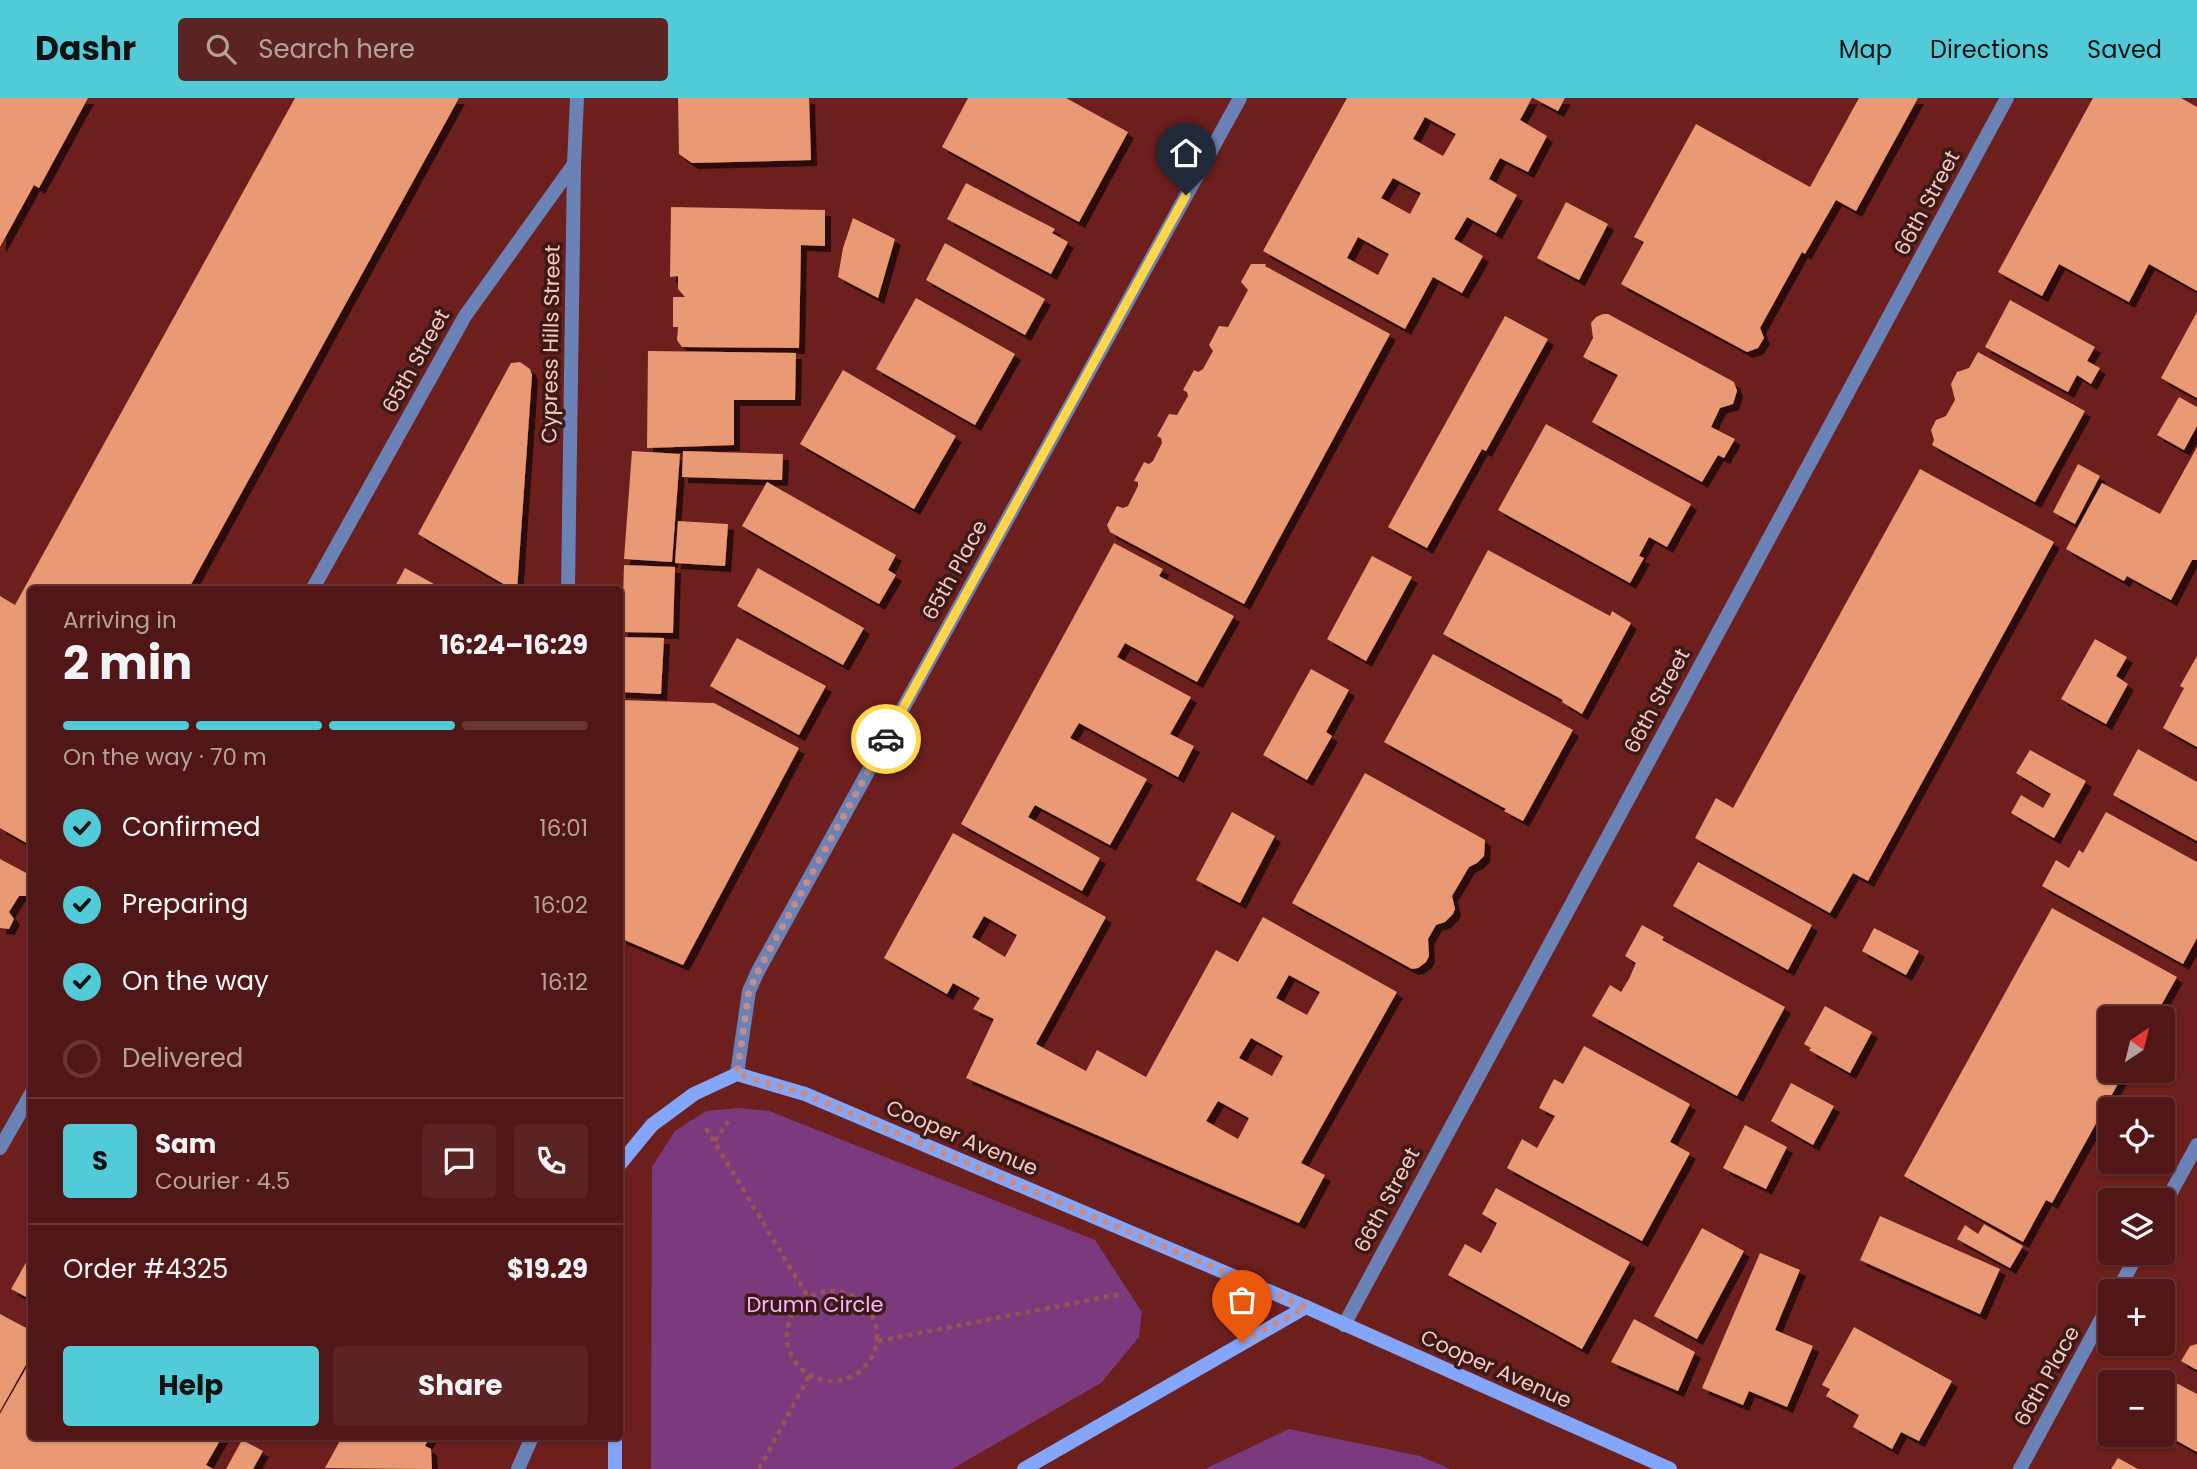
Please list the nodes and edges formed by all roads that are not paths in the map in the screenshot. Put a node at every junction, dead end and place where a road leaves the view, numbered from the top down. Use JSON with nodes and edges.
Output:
{"nodes":[{"id":1,"x":577,"y":98,"type":"edge"},
{"id":2,"x":1240,"y":98,"type":"edge"},
{"id":3,"x":2007,"y":98,"type":"edge"},
{"id":4,"x":574,"y":164,"type":"junction"},
{"id":5,"x":314,"y":586,"type":"edge"},
{"id":6,"x":568,"y":586,"type":"edge"},
{"id":7,"x":737,"y":1074,"type":"junction"},
{"id":8,"x":28,"y":1099,"type":"edge"},
{"id":9,"x":2197,"y":1145,"type":"edge"},
{"id":10,"x":0,"y":1148,"type":"edge"},
{"id":11,"x":623,"y":1160,"type":"edge"},
{"id":12,"x":2173,"y":1188,"type":"edge"},
{"id":13,"x":1306,"y":1307,"type":"junction"},
{"id":14,"x":1344,"y":1325,"type":"junction"},
{"id":15,"x":2098,"y":1325,"type":"edge"},
{"id":16,"x":531,"y":1440,"type":"edge"},
{"id":17,"x":615,"y":1440,"type":"edge"},
{"id":18,"x":519,"y":1469,"type":"edge"},
{"id":19,"x":615,"y":1469,"type":"edge"},
{"id":20,"x":1024,"y":1469,"type":"edge"},
{"id":21,"x":1670,"y":1469,"type":"edge"},
{"id":22,"x":2020,"y":1469,"type":"edge"}],
"edges":[{"from":1,"to":4,"type":"street","name":"Cypress Hills Street"},
{"from":2,"to":7,"type":"street","name":"65th Place"},
{"from":3,"to":14,"type":"street","name":"66th Street"},
{"from":4,"to":5,"type":"street","name":"65th Street"},
{"from":4,"to":6,"type":"street","name":"Cypress Hills Street"},
{"from":7,"to":11,"type":"main road"},
{"from":7,"to":13,"type":"main road","name":"Cooper Avenue"},
{"from":8,"to":10,"type":"street"},
{"from":9,"to":12,"type":"street"},
{"from":13,"to":14,"type":"main road","name":"Cooper Avenue"},
{"from":13,"to":20,"type":"main road"},
{"from":14,"to":21,"type":"main road","name":"Cooper Avenue"},
{"from":15,"to":22,"type":"street","name":"66th Place"},
{"from":16,"to":18,"type":"street"},
{"from":17,"to":19,"type":"main road"}]}
